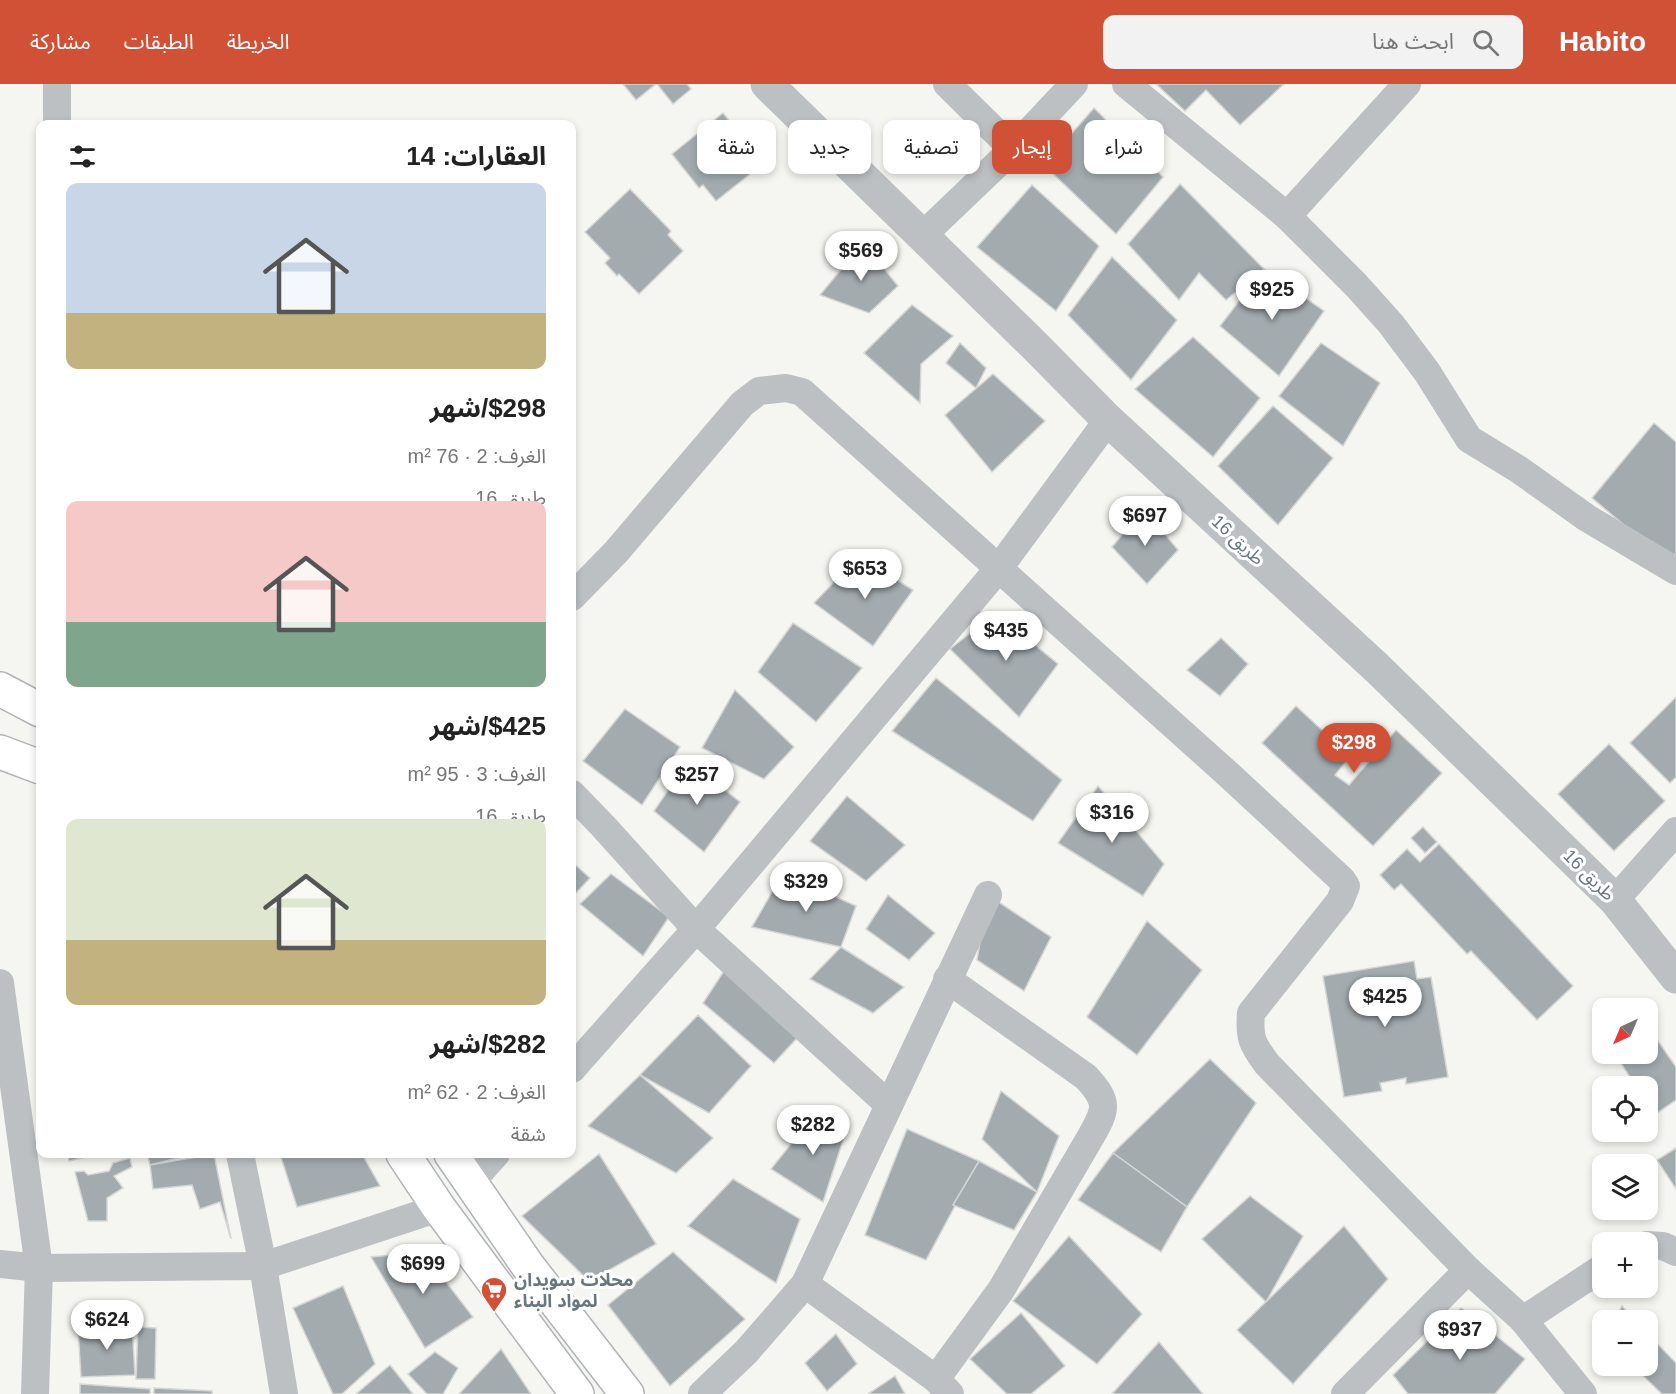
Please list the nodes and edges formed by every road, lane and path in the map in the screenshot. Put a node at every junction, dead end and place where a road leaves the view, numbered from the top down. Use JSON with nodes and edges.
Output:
{"nodes":[{"id":1,"x":57,"y":84,"type":"edge"},
{"id":2,"x":767,"y":84,"type":"edge"},
{"id":3,"x":947,"y":84,"type":"edge"},
{"id":4,"x":1074,"y":84,"type":"edge"},
{"id":5,"x":1126,"y":84,"type":"edge"},
{"id":6,"x":1407,"y":84,"type":"edge"},
{"id":7,"x":57,"y":120,"type":"edge"},
{"id":8,"x":1041,"y":120,"type":"edge"},
{"id":9,"x":992,"y":128,"type":"edge"},
{"id":10,"x":992,"y":170,"type":"edge"},
{"id":11,"x":1287,"y":216,"type":"junction"},
{"id":12,"x":922,"y":236,"type":"junction"},
{"id":13,"x":1108,"y":420,"type":"junction"},
{"id":14,"x":999,"y":568,"type":"junction"},
{"id":15,"x":1676,"y":571,"type":"edge"},
{"id":16,"x":576,"y":593,"type":"edge"},
{"id":17,"x":0,"y":689,"type":"edge"},
{"id":18,"x":36,"y":708,"type":"edge"},
{"id":19,"x":0,"y":752,"type":"edge"},
{"id":20,"x":36,"y":765,"type":"edge"},
{"id":21,"x":576,"y":798,"type":"edge"},
{"id":22,"x":1676,"y":831,"type":"edge"},
{"id":23,"x":988,"y":895,"type":"dead end"},
{"id":24,"x":1615,"y":900,"type":"junction"},
{"id":25,"x":696,"y":929,"type":"junction"},
{"id":26,"x":1676,"y":977,"type":"edge"},
{"id":27,"x":948,"y":979,"type":"junction"},
{"id":28,"x":0,"y":983,"type":"edge"},
{"id":29,"x":576,"y":1064,"type":"edge"},
{"id":30,"x":889,"y":1105,"type":"junction"},
{"id":31,"x":241,"y":1158,"type":"edge"},
{"id":32,"x":406,"y":1158,"type":"edge"},
{"id":33,"x":454,"y":1158,"type":"edge"},
{"id":34,"x":492,"y":1158,"type":"edge"},
{"id":35,"x":471,"y":1182,"type":"junction"},
{"id":36,"x":439,"y":1208,"type":"junction"},
{"id":37,"x":1658,"y":1246,"type":"edge"},
{"id":38,"x":1676,"y":1252,"type":"edge"},
{"id":39,"x":0,"y":1264,"type":"edge"},
{"id":40,"x":263,"y":1266,"type":"junction"},
{"id":41,"x":39,"y":1268,"type":"junction"},
{"id":42,"x":1468,"y":1270,"type":"junction"},
{"id":43,"x":1592,"y":1275,"type":"edge"},
{"id":44,"x":805,"y":1284,"type":"junction"},
{"id":45,"x":1523,"y":1320,"type":"junction"},
{"id":46,"x":943,"y":1386,"type":"edge"},
{"id":47,"x":35,"y":1394,"type":"edge"},
{"id":48,"x":284,"y":1394,"type":"edge"},
{"id":49,"x":577,"y":1394,"type":"edge"},
{"id":50,"x":627,"y":1394,"type":"edge"},
{"id":51,"x":702,"y":1394,"type":"edge"},
{"id":52,"x":1345,"y":1394,"type":"edge"},
{"id":53,"x":1583,"y":1394,"type":"edge"}],
"edges":[{"from":1,"to":7,"type":"street"},
{"from":2,"to":12,"type":"street","name":"طريق 16"},
{"from":3,"to":9,"type":"street"},
{"from":4,"to":8,"type":"street"},
{"from":5,"to":11,"type":"street"},
{"from":6,"to":11,"type":"street"},
{"from":10,"to":12,"type":"street"},
{"from":11,"to":15,"type":"street"},
{"from":12,"to":13,"type":"street","name":"طريق 16"},
{"from":13,"to":14,"type":"street"},
{"from":13,"to":24,"type":"street","name":"طريق 16"},
{"from":14,"to":16,"type":"street"},
{"from":14,"to":25,"type":"street"},
{"from":14,"to":42,"type":"street"},
{"from":17,"to":18,"type":"main road"},
{"from":19,"to":20,"type":"main road"},
{"from":21,"to":25,"type":"street"},
{"from":22,"to":24,"type":"street"},
{"from":23,"to":27,"type":"street"},
{"from":24,"to":26,"type":"street","name":"طريق 16"},
{"from":25,"to":29,"type":"street"},
{"from":25,"to":30,"type":"street"},
{"from":27,"to":30,"type":"street"},
{"from":27,"to":46,"type":"street"},
{"from":28,"to":41,"type":"street"},
{"from":30,"to":44,"type":"street"},
{"from":31,"to":40,"type":"street"},
{"from":32,"to":36,"type":"main road"},
{"from":33,"to":35,"type":"main road"},
{"from":34,"to":35,"type":"street"},
{"from":35,"to":50,"type":"main road"},
{"from":36,"to":40,"type":"street"},
{"from":36,"to":49,"type":"main road"},
{"from":37,"to":38,"type":"street"},
{"from":39,"to":41,"type":"street"},
{"from":40,"to":41,"type":"street"},
{"from":40,"to":48,"type":"street"},
{"from":41,"to":47,"type":"street"},
{"from":42,"to":45,"type":"street"},
{"from":42,"to":52,"type":"street"},
{"from":43,"to":45,"type":"street"},
{"from":44,"to":46,"type":"street"},
{"from":44,"to":51,"type":"street"},
{"from":45,"to":53,"type":"street"}]}
